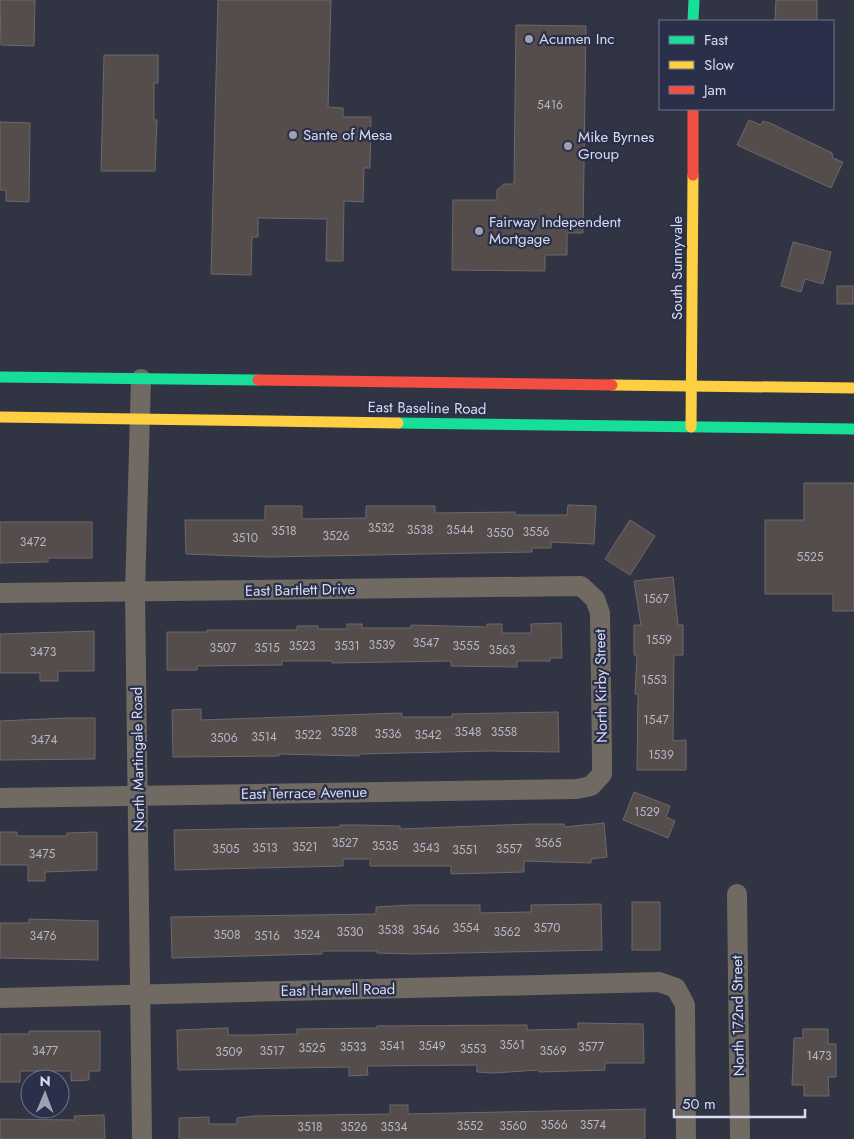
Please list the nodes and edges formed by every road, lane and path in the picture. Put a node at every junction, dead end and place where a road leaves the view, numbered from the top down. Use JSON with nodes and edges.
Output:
{"nodes":[{"id":1,"x":694,"y":0,"type":"edge"},
{"id":2,"x":694,"y":20,"type":"edge"},
{"id":3,"x":693,"y":110,"type":"edge"},
{"id":4,"x":0,"y":377,"type":"edge"},
{"id":5,"x":141,"y":379,"type":"junction"},
{"id":6,"x":691,"y":385,"type":"junction"},
{"id":7,"x":854,"y":388,"type":"edge"},
{"id":8,"x":0,"y":417,"type":"edge"},
{"id":9,"x":140,"y":419,"type":"junction"},
{"id":10,"x":691,"y":427,"type":"junction"},
{"id":11,"x":854,"y":429,"type":"edge"},
{"id":12,"x":135,"y":592,"type":"junction"},
{"id":13,"x":0,"y":593,"type":"edge"},
{"id":14,"x":595,"y":600,"type":"joint"},
{"id":15,"x":602,"y":774,"type":"joint"},
{"id":16,"x":140,"y":796,"type":"junction"},
{"id":17,"x":0,"y":798,"type":"edge"},
{"id":18,"x":737,"y":894,"type":"dead end"},
{"id":19,"x":140,"y":994,"type":"junction"},
{"id":20,"x":0,"y":998,"type":"edge"},
{"id":21,"x":142,"y":1139,"type":"edge"},
{"id":22,"x":686,"y":1139,"type":"edge"},
{"id":23,"x":740,"y":1139,"type":"edge"}],
"edges":[{"from":1,"to":2,"type":"main road"},
{"from":3,"to":6,"type":"main road","name":"South Sunnyvale"},
{"from":4,"to":5,"type":"main road","name":"East Baseline Road"},
{"from":5,"to":6,"type":"main road","name":"East Baseline Road"},
{"from":5,"to":9,"type":"street","name":"North Martingale Road"},
{"from":6,"to":7,"type":"main road","name":"East Baseline Road"},
{"from":6,"to":10,"type":"main road","name":"South Sunnyvale"},
{"from":8,"to":9,"type":"main road","name":"East Baseline Road"},
{"from":9,"to":10,"type":"main road","name":"East Baseline Road"},
{"from":9,"to":12,"type":"street","name":"North Martingale Road"},
{"from":10,"to":11,"type":"main road","name":"East Baseline Road"},
{"from":12,"to":13,"type":"street","name":"East Bartlett Drive"},
{"from":12,"to":14,"type":"street","name":"East Bartlett Drive"},
{"from":12,"to":16,"type":"street","name":"North Martingale Road"},
{"from":14,"to":15,"type":"street","name":"North Kirby Street"},
{"from":15,"to":16,"type":"street","name":"East Terrace Avenue"},
{"from":16,"to":17,"type":"street","name":"East Terrace Avenue"},
{"from":16,"to":19,"type":"street","name":"North Martingale Road"},
{"from":18,"to":23,"type":"street","name":"North 172nd Street"},
{"from":19,"to":20,"type":"street","name":"East Harwell Road"},
{"from":19,"to":21,"type":"street","name":"North Martingale Road"},
{"from":19,"to":22,"type":"street","name":"East Harwell Road"}]}
